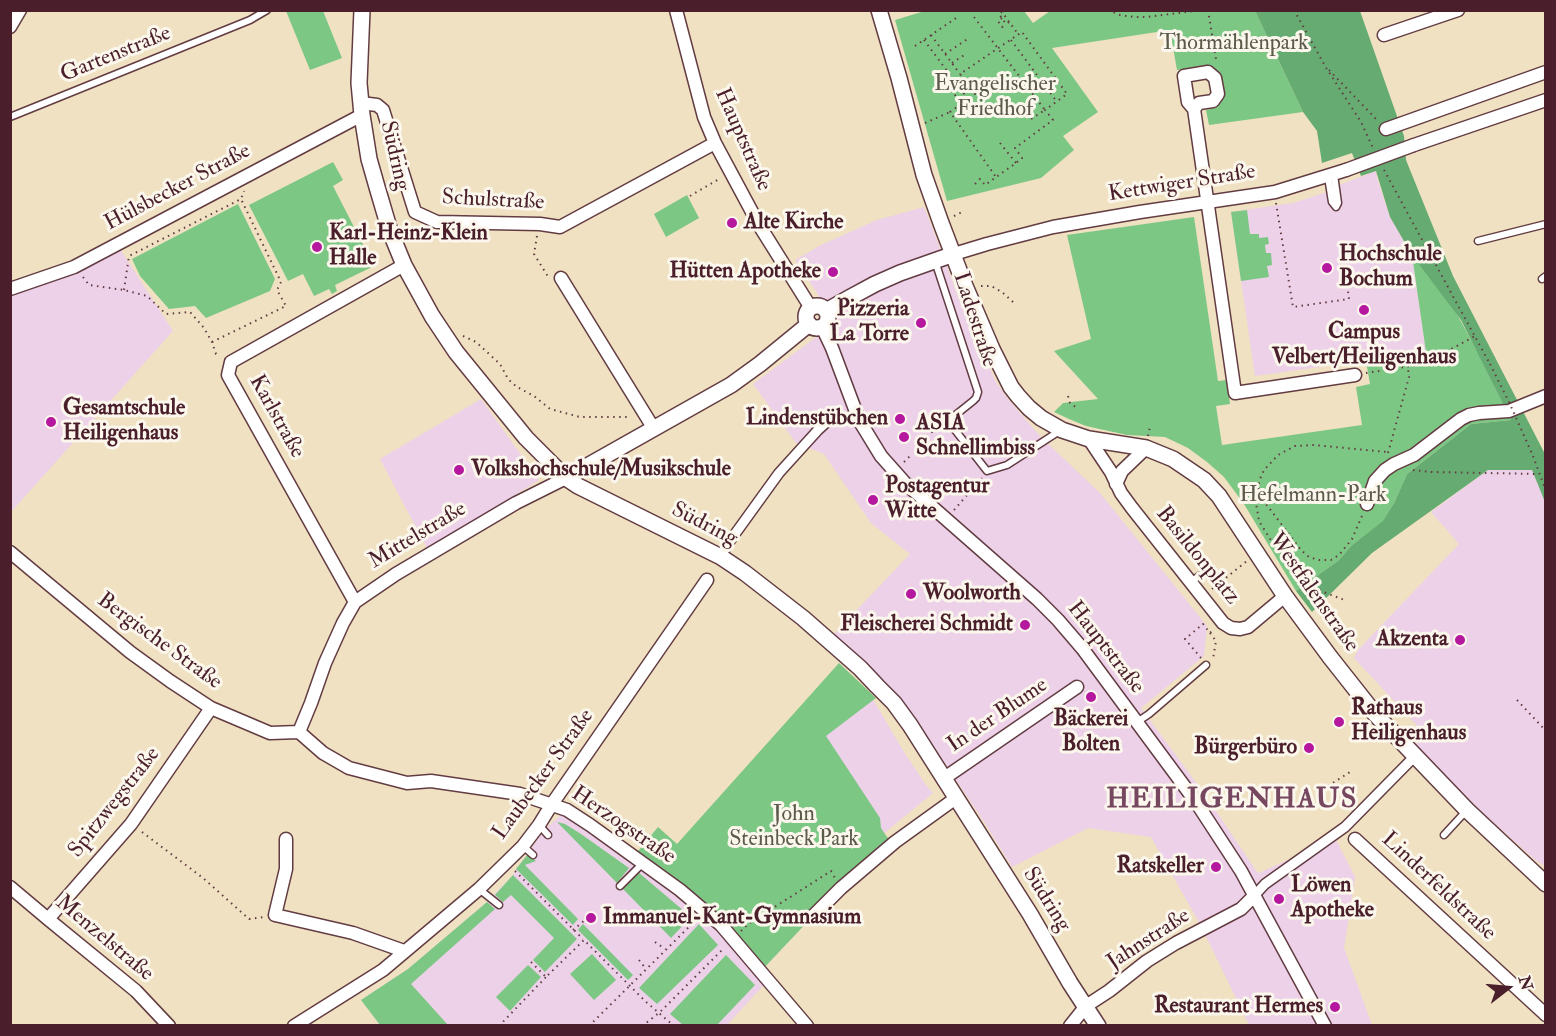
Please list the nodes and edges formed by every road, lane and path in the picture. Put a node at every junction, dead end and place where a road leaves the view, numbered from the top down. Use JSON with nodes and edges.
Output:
{"nodes":[{"id":1,"x":20,"y":10,"type":"edge"},
{"id":2,"x":267,"y":10,"type":"edge"},
{"id":3,"x":362,"y":10,"type":"edge"},
{"id":4,"x":676,"y":10,"type":"edge"},
{"id":5,"x":879,"y":10,"type":"edge"},
{"id":6,"x":1108,"y":10,"type":"edge"},
{"id":7,"x":1202,"y":10,"type":"edge"},
{"id":8,"x":1209,"y":10,"type":"edge"},
{"id":9,"x":1294,"y":10,"type":"edge"},
{"id":10,"x":1458,"y":10,"type":"edge"},
{"id":11,"x":959,"y":16,"type":"dead end"},
{"id":12,"x":974,"y":17,"type":"dead end"},
{"id":13,"x":1007,"y":23,"type":"junction"},
{"id":14,"x":10,"y":27,"type":"edge"},
{"id":15,"x":1018,"y":34,"type":"dead end"},
{"id":16,"x":931,"y":35,"type":"junction"},
{"id":17,"x":1384,"y":35,"type":"dead end"},
{"id":18,"x":969,"y":38,"type":"dead end"},
{"id":19,"x":924,"y":40,"type":"junction"},
{"id":20,"x":1011,"y":40,"type":"junction"},
{"id":21,"x":915,"y":46,"type":"dead end"},
{"id":22,"x":998,"y":48,"type":"junction"},
{"id":23,"x":945,"y":54,"type":"junction"},
{"id":24,"x":966,"y":54,"type":"dead end"},
{"id":25,"x":952,"y":63,"type":"junction"},
{"id":26,"x":1325,"y":66,"type":"junction"},
{"id":27,"x":1208,"y":72,"type":"junction"},
{"id":28,"x":1545,"y":72,"type":"edge"},
{"id":29,"x":960,"y":74,"type":"dead end"},
{"id":30,"x":951,"y":90,"type":"dead end"},
{"id":31,"x":968,"y":99,"type":"junction"},
{"id":32,"x":1545,"y":100,"type":"edge"},
{"id":33,"x":1057,"y":102,"type":"junction"},
{"id":34,"x":962,"y":104,"type":"junction"},
{"id":35,"x":361,"y":109,"type":"junction"},
{"id":36,"x":1194,"y":109,"type":"junction"},
{"id":37,"x":1045,"y":110,"type":"junction"},
{"id":38,"x":950,"y":112,"type":"junction"},
{"id":39,"x":10,"y":117,"type":"edge"},
{"id":40,"x":1031,"y":119,"type":"dead end"},
{"id":41,"x":911,"y":128,"type":"junction"},
{"id":42,"x":1386,"y":129,"type":"joint"},
{"id":43,"x":715,"y":143,"type":"junction"},
{"id":44,"x":1000,"y":143,"type":"dead end"},
{"id":45,"x":1377,"y":155,"type":"dead end"},
{"id":46,"x":1016,"y":163,"type":"junction"},
{"id":47,"x":1382,"y":165,"type":"dead end"},
{"id":48,"x":730,"y":173,"type":"junction"},
{"id":49,"x":251,"y":174,"type":"junction"},
{"id":50,"x":996,"y":177,"type":"junction"},
{"id":51,"x":975,"y":184,"type":"dead end"},
{"id":52,"x":1275,"y":192,"type":"junction"},
{"id":53,"x":690,"y":196,"type":"dead end"},
{"id":54,"x":241,"y":199,"type":"junction"},
{"id":55,"x":1208,"y":202,"type":"junction"},
{"id":56,"x":540,"y":224,"type":"junction"},
{"id":57,"x":1545,"y":224,"type":"edge"},
{"id":58,"x":1478,"y":241,"type":"dead end"},
{"id":59,"x":954,"y":254,"type":"junction"},
{"id":60,"x":935,"y":261,"type":"junction"},
{"id":61,"x":404,"y":265,"type":"junction"},
{"id":62,"x":74,"y":267,"type":"junction"},
{"id":63,"x":1345,"y":268,"type":"dead end"},
{"id":64,"x":561,"y":278,"type":"joint"},
{"id":65,"x":965,"y":286,"type":"junction"},
{"id":66,"x":10,"y":289,"type":"edge"},
{"id":67,"x":124,"y":290,"type":"junction"},
{"id":68,"x":1014,"y":303,"type":"dead end"},
{"id":69,"x":817,"y":318,"type":"junction"},
{"id":70,"x":1475,"y":336,"type":"junction"},
{"id":71,"x":446,"y":337,"type":"junction"},
{"id":72,"x":212,"y":342,"type":"junction"},
{"id":73,"x":216,"y":354,"type":"dead end"},
{"id":74,"x":1408,"y":368,"type":"junction"},
{"id":75,"x":1355,"y":375,"type":"joint"},
{"id":76,"x":1068,"y":396,"type":"dead end"},
{"id":77,"x":1545,"y":396,"type":"edge"},
{"id":78,"x":1077,"y":408,"type":"dead end"},
{"id":79,"x":645,"y":416,"type":"junction"},
{"id":80,"x":829,"y":420,"type":"dead end"},
{"id":81,"x":948,"y":421,"type":"junction"},
{"id":82,"x":654,"y":429,"type":"junction"},
{"id":83,"x":1062,"y":430,"type":"junction"},
{"id":84,"x":1089,"y":439,"type":"junction"},
{"id":85,"x":920,"y":446,"type":"dead end"},
{"id":86,"x":1146,"y":448,"type":"junction"},
{"id":87,"x":1387,"y":452,"type":"junction"},
{"id":88,"x":1394,"y":464,"type":"junction"},
{"id":89,"x":987,"y":471,"type":"junction"},
{"id":90,"x":1539,"y":474,"type":"junction"},
{"id":91,"x":566,"y":478,"type":"junction"},
{"id":92,"x":1116,"y":484,"type":"junction"},
{"id":93,"x":1258,"y":487,"type":"junction"},
{"id":94,"x":1545,"y":491,"type":"edge"},
{"id":95,"x":1367,"y":504,"type":"joint"},
{"id":96,"x":946,"y":519,"type":"junction"},
{"id":97,"x":1289,"y":533,"type":"junction"},
{"id":98,"x":1274,"y":545,"type":"junction"},
{"id":99,"x":10,"y":552,"type":"edge"},
{"id":100,"x":721,"y":557,"type":"junction"},
{"id":101,"x":1249,"y":560,"type":"dead end"},
{"id":102,"x":707,"y":580,"type":"dead end"},
{"id":103,"x":1286,"y":596,"type":"junction"},
{"id":104,"x":1202,"y":597,"type":"junction"},
{"id":105,"x":355,"y":602,"type":"junction"},
{"id":106,"x":1347,"y":602,"type":"dead end"},
{"id":107,"x":1222,"y":623,"type":"junction"},
{"id":108,"x":1210,"y":633,"type":"junction"},
{"id":109,"x":1206,"y":665,"type":"junction"},
{"id":110,"x":1077,"y":687,"type":"dead end"},
{"id":111,"x":1517,"y":700,"type":"dead end"},
{"id":112,"x":211,"y":708,"type":"junction"},
{"id":113,"x":1136,"y":723,"type":"junction"},
{"id":114,"x":1545,"y":731,"type":"edge"},
{"id":115,"x":299,"y":732,"type":"junction"},
{"id":116,"x":1415,"y":756,"type":"junction"},
{"id":117,"x":1350,"y":772,"type":"dead end"},
{"id":118,"x":943,"y":779,"type":"junction"},
{"id":119,"x":1329,"y":786,"type":"dead end"},
{"id":120,"x":956,"y":798,"type":"junction"},
{"id":121,"x":552,"y":804,"type":"junction"},
{"id":122,"x":1467,"y":810,"type":"junction"},
{"id":123,"x":131,"y":824,"type":"junction"},
{"id":124,"x":539,"y":825,"type":"junction"},
{"id":125,"x":1345,"y":827,"type":"junction"},
{"id":126,"x":548,"y":835,"type":"dead end"},
{"id":127,"x":1444,"y":835,"type":"dead end"},
{"id":128,"x":286,"y":839,"type":"dead end"},
{"id":129,"x":1355,"y":839,"type":"joint"},
{"id":130,"x":523,"y":846,"type":"junction"},
{"id":131,"x":533,"y":855,"type":"dead end"},
{"id":132,"x":507,"y":863,"type":"junction"},
{"id":133,"x":644,"y":863,"type":"junction"},
{"id":134,"x":1545,"y":884,"type":"edge"},
{"id":135,"x":620,"y":886,"type":"dead end"},
{"id":136,"x":10,"y":887,"type":"edge"},
{"id":137,"x":841,"y":888,"type":"junction"},
{"id":138,"x":479,"y":889,"type":"junction"},
{"id":139,"x":1254,"y":896,"type":"junction"},
{"id":140,"x":499,"y":905,"type":"dead end"},
{"id":141,"x":705,"y":912,"type":"junction"},
{"id":142,"x":276,"y":915,"type":"junction"},
{"id":143,"x":591,"y":915,"type":"dead end"},
{"id":144,"x":814,"y":915,"type":"dead end"},
{"id":145,"x":48,"y":919,"type":"junction"},
{"id":146,"x":573,"y":930,"type":"junction"},
{"id":147,"x":733,"y":939,"type":"junction"},
{"id":148,"x":584,"y":940,"type":"junction"},
{"id":149,"x":655,"y":942,"type":"dead end"},
{"id":150,"x":665,"y":950,"type":"junction"},
{"id":151,"x":404,"y":951,"type":"junction"},
{"id":152,"x":639,"y":960,"type":"dead end"},
{"id":153,"x":531,"y":962,"type":"dead end"},
{"id":154,"x":646,"y":969,"type":"junction"},
{"id":155,"x":546,"y":977,"type":"junction"},
{"id":156,"x":628,"y":985,"type":"junction"},
{"id":157,"x":1086,"y":1006,"type":"junction"},
{"id":158,"x":659,"y":1013,"type":"junction"},
{"id":159,"x":1545,"y":1015,"type":"edge"},
{"id":160,"x":169,"y":1026,"type":"edge"},
{"id":161,"x":294,"y":1026,"type":"edge"},
{"id":162,"x":499,"y":1026,"type":"edge"},
{"id":163,"x":589,"y":1026,"type":"edge"},
{"id":164,"x":642,"y":1026,"type":"edge"},
{"id":165,"x":674,"y":1026,"type":"edge"},
{"id":166,"x":807,"y":1026,"type":"edge"},
{"id":167,"x":1070,"y":1026,"type":"edge"},
{"id":168,"x":1098,"y":1026,"type":"edge"},
{"id":169,"x":1325,"y":1026,"type":"edge"}],
"edges":[{"from":1,"to":14,"type":"street"},
{"from":2,"to":39,"type":"lane","name":"Gartenstraße"},
{"from":3,"to":35,"type":"street","name":"Südring"},
{"from":4,"to":43,"type":"street","name":"Hauptstraße"},
{"from":5,"to":41,"type":"street","name":"Westfalenstraße"},
{"from":6,"to":7,"type":"path"},
{"from":8,"to":27,"type":"path"},
{"from":9,"to":26,"type":"path"},
{"from":10,"to":17,"type":"street"},
{"from":11,"to":16,"type":"path"},
{"from":12,"to":22,"type":"path"},
{"from":13,"to":13,"type":"path"},
{"from":13,"to":15,"type":"path"},
{"from":16,"to":19,"type":"path"},
{"from":16,"to":23,"type":"path"},
{"from":18,"to":23,"type":"path"},
{"from":19,"to":21,"type":"path"},
{"from":19,"to":31,"type":"path"},
{"from":20,"to":22,"type":"path"},
{"from":20,"to":33,"type":"path"},
{"from":20,"to":33,"type":"path"},
{"from":22,"to":31,"type":"path"},
{"from":22,"to":37,"type":"path"},
{"from":23,"to":25,"type":"path"},
{"from":24,"to":25,"type":"path"},
{"from":25,"to":29,"type":"path"},
{"from":26,"to":42,"type":"path"},
{"from":26,"to":45,"type":"path"},
{"from":27,"to":36,"type":"street"},
{"from":27,"to":36,"type":"street"},
{"from":28,"to":42,"type":"street"},
{"from":30,"to":34,"type":"path"},
{"from":31,"to":34,"type":"path"},
{"from":32,"to":52,"type":"street","name":"Kettwiger Straße","bridge":true},
{"from":33,"to":37,"type":"path"},
{"from":34,"to":38,"type":"path"},
{"from":35,"to":49,"type":"street","name":"Hülsbecker Straße"},
{"from":35,"to":56,"type":"street","name":"Schulstraße"},
{"from":35,"to":61,"type":"street","name":"Südring"},
{"from":36,"to":55,"type":"street"},
{"from":37,"to":40,"type":"path"},
{"from":37,"to":46,"type":"path"},
{"from":38,"to":41,"type":"path"},
{"from":38,"to":50,"type":"path"},
{"from":41,"to":59,"type":"street","name":"Westfalenstraße"},
{"from":43,"to":48,"type":"street","name":"Hauptstraße"},
{"from":43,"to":56,"type":"street","name":"Schulstraße"},
{"from":44,"to":46,"type":"path"},
{"from":46,"to":50,"type":"path"},
{"from":47,"to":70,"type":"path"},
{"from":48,"to":53,"type":"path"},
{"from":48,"to":69,"type":"street","name":"Hauptstraße"},
{"from":49,"to":54,"type":"path"},
{"from":49,"to":62,"type":"street","name":"Hülsbecker Straße"},
{"from":50,"to":51,"type":"path"},
{"from":52,"to":55,"type":"street","name":"Kettwiger Straße"},
{"from":52,"to":63,"type":"path"},
{"from":54,"to":67,"type":"path"},
{"from":54,"to":72,"type":"path"},
{"from":55,"to":59,"type":"street","name":"Kettwiger Straße"},
{"from":55,"to":75,"type":"street"},
{"from":56,"to":64,"type":"path"},
{"from":57,"to":58,"type":"lane"},
{"from":59,"to":60,"type":"street","name":"Kettwiger Straße"},
{"from":59,"to":65,"type":"street","name":"Westfalenstraße"},
{"from":60,"to":69,"type":"street","name":"Kettwiger Straße"},
{"from":60,"to":81,"type":"lane","name":"Ladestraße"},
{"from":61,"to":71,"type":"street","name":"Südring"},
{"from":61,"to":105,"type":"street","name":"Karlstraße"},
{"from":62,"to":66,"type":"street","name":"Hülsbecker Straße"},
{"from":62,"to":67,"type":"path"},
{"from":64,"to":79,"type":"street"},
{"from":65,"to":68,"type":"path"},
{"from":65,"to":83,"type":"street","name":"Westfalenstraße"},
{"from":67,"to":72,"type":"path"},
{"from":69,"to":82,"type":"street","name":"Mittelstraße"},
{"from":69,"to":96,"type":"street","name":"Hauptstraße"},
{"from":70,"to":74,"type":"path"},
{"from":70,"to":90,"type":"path","bridge":true},
{"from":71,"to":79,"type":"path"},
{"from":71,"to":91,"type":"street","name":"Südring"},
{"from":72,"to":73,"type":"path"},
{"from":74,"to":75,"type":"path"},
{"from":74,"to":87,"type":"path"},
{"from":76,"to":78,"type":"path"},
{"from":77,"to":88,"type":"street"},
{"from":79,"to":82,"type":"street"},
{"from":80,"to":100,"type":"street"},
{"from":81,"to":85,"type":"path"},
{"from":81,"to":89,"type":"lane"},
{"from":82,"to":91,"type":"street","name":"Mittelstraße"},
{"from":83,"to":84,"type":"street","name":"Westfalenstraße"},
{"from":83,"to":89,"type":"lane"},
{"from":84,"to":86,"type":"street","name":"Westfalenstraße"},
{"from":84,"to":92,"type":"street","name":"Basildonplatz"},
{"from":86,"to":92,"type":"street"},
{"from":86,"to":103,"type":"street","name":"Westfalenstraße"},
{"from":87,"to":88,"type":"path"},
{"from":87,"to":93,"type":"path"},
{"from":88,"to":90,"type":"path"},
{"from":88,"to":95,"type":"street"},
{"from":89,"to":96,"type":"path"},
{"from":90,"to":94,"type":"path"},
{"from":91,"to":100,"type":"street","name":"Südring"},
{"from":91,"to":105,"type":"street","name":"Mittelstraße"},
{"from":92,"to":104,"type":"street","name":"Basildonplatz"},
{"from":93,"to":97,"type":"path"},
{"from":93,"to":98,"type":"path"},
{"from":95,"to":97,"type":"path"},
{"from":96,"to":113,"type":"street","name":"Hauptstraße"},
{"from":97,"to":98,"type":"path"},
{"from":98,"to":106,"type":"path"},
{"from":99,"to":112,"type":"street","name":"Bergische Straße"},
{"from":100,"to":118,"type":"street","name":"Südring"},
{"from":101,"to":104,"type":"path"},
{"from":102,"to":121,"type":"street","name":"Laubecker Straße"},
{"from":103,"to":107,"type":"street","name":"Basildonplatz"},
{"from":103,"to":116,"type":"street","name":"Westfalenstraße"},
{"from":104,"to":107,"type":"street","name":"Basildonplatz"},
{"from":105,"to":115,"type":"street","name":"Mittelstraße"},
{"from":107,"to":108,"type":"path"},
{"from":108,"to":109,"type":"path"},
{"from":108,"to":109,"type":"path"},
{"from":109,"to":113,"type":"lane"},
{"from":110,"to":118,"type":"street","name":"In der Blume"},
{"from":111,"to":114,"type":"path"},
{"from":112,"to":115,"type":"street","name":"Bergische Straße"},
{"from":112,"to":123,"type":"street","name":"Spitzwegstraße"},
{"from":113,"to":139,"type":"street","name":"Hauptstraße"},
{"from":115,"to":121,"type":"street","name":"Herzogstraße"},
{"from":116,"to":122,"type":"street","name":"Westfalenstraße"},
{"from":116,"to":125,"type":"street"},
{"from":117,"to":119,"type":"path"},
{"from":118,"to":120,"type":"street","name":"Südring"},
{"from":120,"to":137,"type":"street"},
{"from":120,"to":157,"type":"street","name":"Südring"},
{"from":121,"to":124,"type":"street","name":"Laubecker Straße"},
{"from":121,"to":133,"type":"street","name":"Herzogstraße"},
{"from":122,"to":127,"type":"lane"},
{"from":122,"to":134,"type":"street","name":"Westfalenstraße"},
{"from":123,"to":142,"type":"path"},
{"from":123,"to":145,"type":"street","name":"Spitzwegstraße"},
{"from":124,"to":126,"type":"lane"},
{"from":124,"to":130,"type":"street","name":"Laubecker Straße"},
{"from":125,"to":129,"type":"street"},
{"from":125,"to":139,"type":"street"},
{"from":128,"to":142,"type":"street"},
{"from":129,"to":159,"type":"street","name":"Linderfeldstraße"},
{"from":130,"to":131,"type":"lane"},
{"from":130,"to":132,"type":"street","name":"Laubecker Straße"},
{"from":132,"to":138,"type":"street","name":"Laubecker Straße"},
{"from":132,"to":146,"type":"path"},
{"from":133,"to":135,"type":"lane"},
{"from":133,"to":141,"type":"street","name":"Herzogstraße"},
{"from":136,"to":145,"type":"street","name":"Menzelstraße"},
{"from":137,"to":144,"type":"street"},
{"from":137,"to":147,"type":"path"},
{"from":138,"to":140,"type":"lane"},
{"from":138,"to":151,"type":"street","name":"Laubecker Straße"},
{"from":139,"to":157,"type":"street","name":"Jahnstraße"},
{"from":139,"to":169,"type":"street","name":"Hauptstraße"},
{"from":141,"to":147,"type":"street","name":"Herzogstraße"},
{"from":141,"to":150,"type":"path"},
{"from":142,"to":151,"type":"street"},
{"from":143,"to":146,"type":"path"},
{"from":145,"to":160,"type":"street","name":"Menzelstraße"},
{"from":146,"to":148,"type":"path"},
{"from":147,"to":158,"type":"path"},
{"from":147,"to":166,"type":"street","name":"Herzogstraße"},
{"from":148,"to":155,"type":"path"},
{"from":148,"to":156,"type":"path"},
{"from":149,"to":150,"type":"path"},
{"from":150,"to":154,"type":"path"},
{"from":151,"to":161,"type":"street","name":"Laubecker Straße"},
{"from":152,"to":154,"type":"path"},
{"from":153,"to":155,"type":"path"},
{"from":154,"to":156,"type":"path"},
{"from":155,"to":162,"type":"path"},
{"from":156,"to":158,"type":"path"},
{"from":156,"to":163,"type":"path"},
{"from":157,"to":167,"type":"street","name":"Jahnstraße"},
{"from":157,"to":168,"type":"street","name":"Südring"},
{"from":158,"to":164,"type":"path"},
{"from":158,"to":165,"type":"path"}]}
